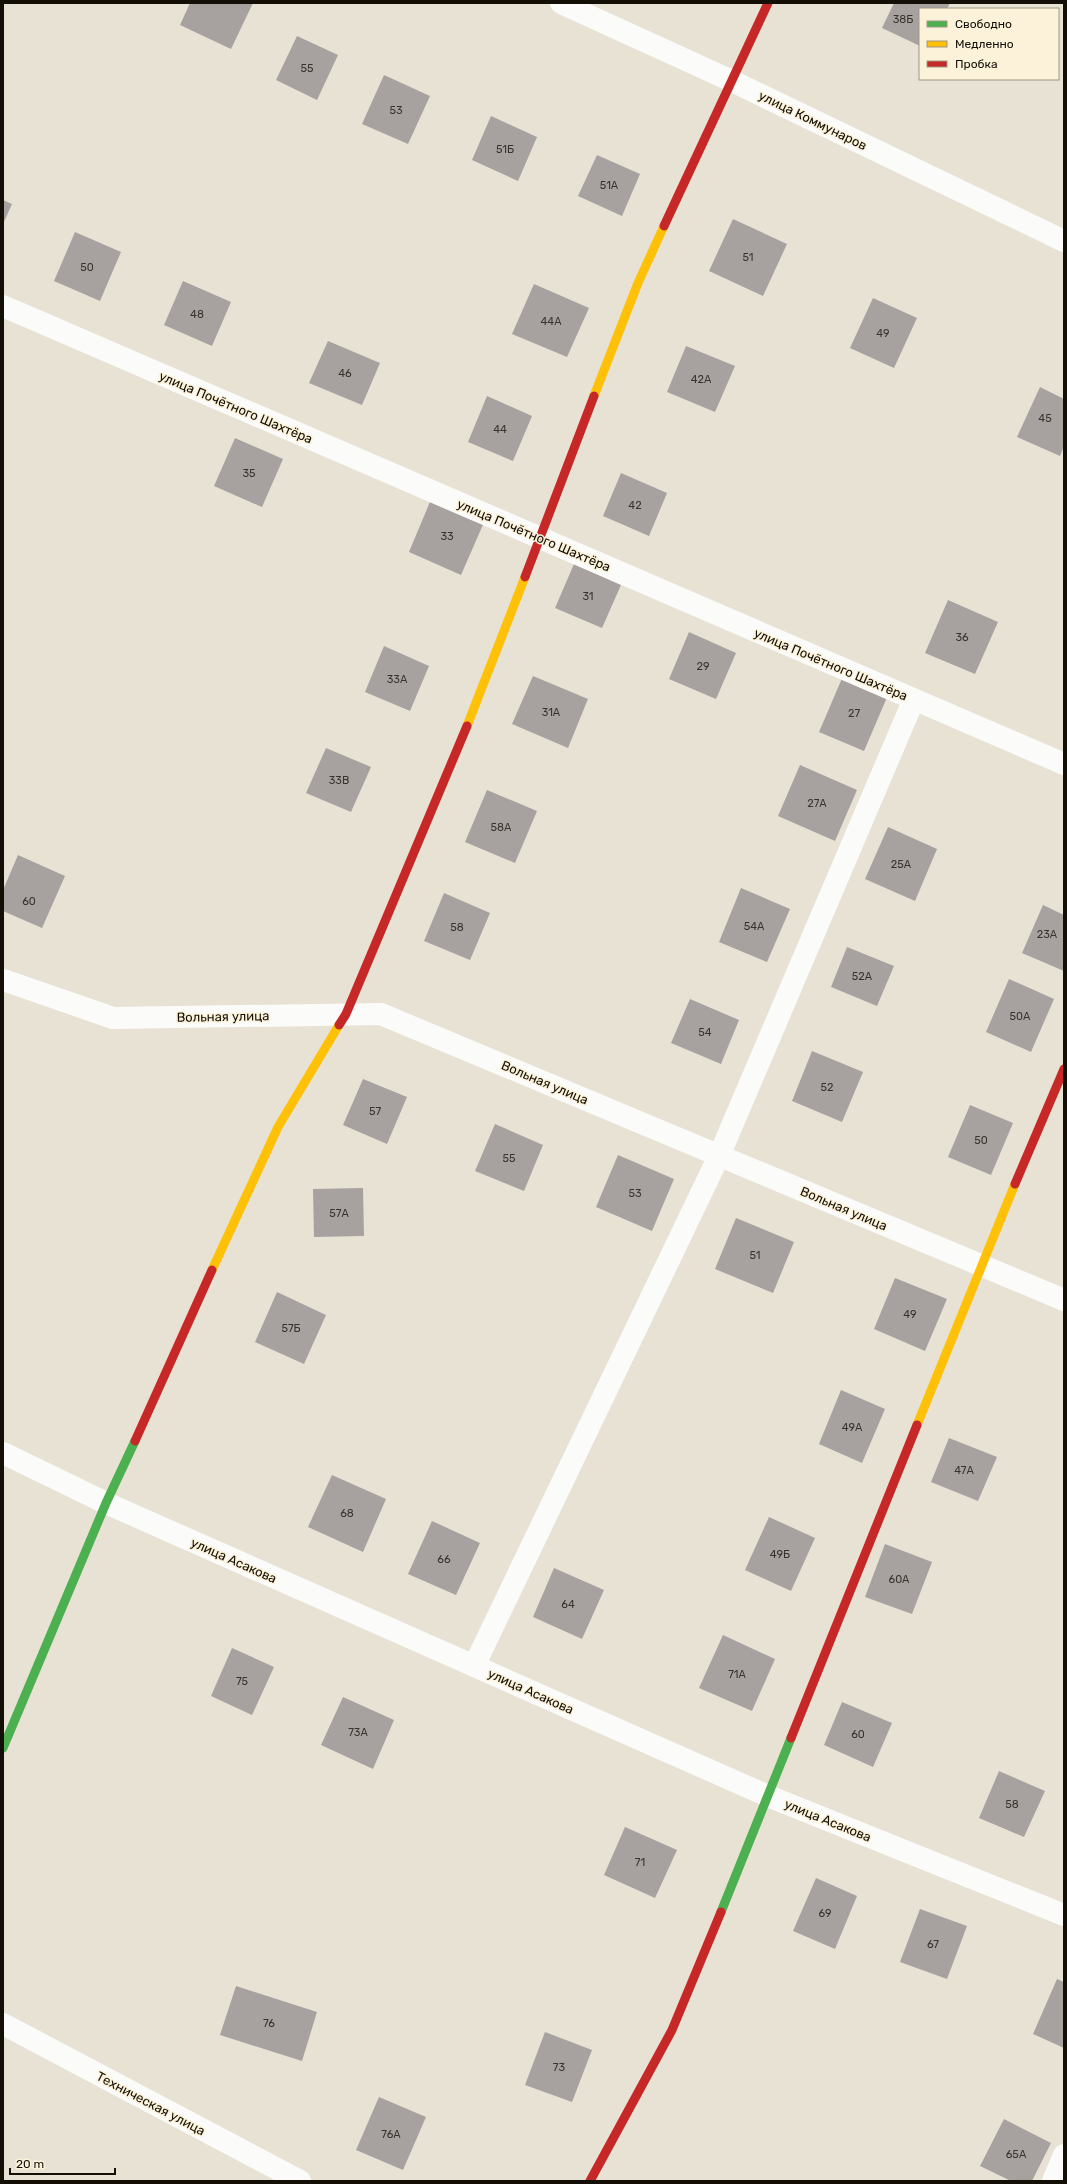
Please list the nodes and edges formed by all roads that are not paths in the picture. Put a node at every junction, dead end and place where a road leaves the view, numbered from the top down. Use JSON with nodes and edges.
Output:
{"nodes":[{"id":1,"x":561,"y":3,"type":"edge"},
{"id":2,"x":768,"y":3,"type":"edge"},
{"id":3,"x":732,"y":81,"type":"junction"},
{"id":4,"x":1064,"y":240,"type":"edge"},
{"id":5,"x":3,"y":306,"type":"edge"},
{"id":6,"x":538,"y":537,"type":"junction"},
{"id":7,"x":914,"y":700,"type":"junction"},
{"id":8,"x":1064,"y":764,"type":"edge"},
{"id":9,"x":3,"y":980,"type":"edge"},
{"id":10,"x":346,"y":1014,"type":"junction"},
{"id":11,"x":1064,"y":1069,"type":"edge"},
{"id":12,"x":719,"y":1156,"type":"junction"},
{"id":13,"x":981,"y":1265,"type":"junction"},
{"id":14,"x":1064,"y":1300,"type":"edge"},
{"id":15,"x":3,"y":1454,"type":"edge"},
{"id":16,"x":106,"y":1503,"type":"junction"},
{"id":17,"x":474,"y":1666,"type":"junction"},
{"id":18,"x":3,"y":1748,"type":"edge"},
{"id":19,"x":768,"y":1796,"type":"junction"},
{"id":20,"x":1064,"y":1915,"type":"edge"},
{"id":21,"x":3,"y":2024,"type":"edge"},
{"id":22,"x":1064,"y":2155,"type":"edge"},
{"id":23,"x":300,"y":2181,"type":"edge"},
{"id":24,"x":590,"y":2181,"type":"edge"},
{"id":25,"x":1053,"y":2181,"type":"edge"}],
"edges":[{"from":1,"to":3,"type":"street","name":"улица Коммунаров"},
{"from":2,"to":3,"type":"street"},
{"from":3,"to":4,"type":"street","name":"улица Коммунаров"},
{"from":3,"to":6,"type":"street"},
{"from":5,"to":6,"type":"street","name":"улица Почётного Шахтёра"},
{"from":6,"to":7,"type":"street","name":"улица Почётного Шахтёра"},
{"from":6,"to":10,"type":"street"},
{"from":7,"to":8,"type":"street","name":"улица Почётного Шахтёра"},
{"from":7,"to":12,"type":"street"},
{"from":9,"to":10,"type":"street","name":"Вольная улица"},
{"from":10,"to":12,"type":"street","name":"Вольная улица"},
{"from":10,"to":16,"type":"street"},
{"from":11,"to":13,"type":"street"},
{"from":12,"to":13,"type":"street","name":"Вольная улица"},
{"from":12,"to":17,"type":"street"},
{"from":13,"to":14,"type":"street","name":"Вольная улица"},
{"from":13,"to":19,"type":"street"},
{"from":15,"to":16,"type":"street","name":"улица Асакова"},
{"from":16,"to":17,"type":"street","name":"улица Асакова"},
{"from":16,"to":18,"type":"street"},
{"from":17,"to":19,"type":"street","name":"улица Асакова"},
{"from":19,"to":20,"type":"street","name":"улица Асакова"},
{"from":19,"to":24,"type":"street"},
{"from":21,"to":23,"type":"street","name":"Техническая улица"},
{"from":22,"to":25,"type":"street"}]}
